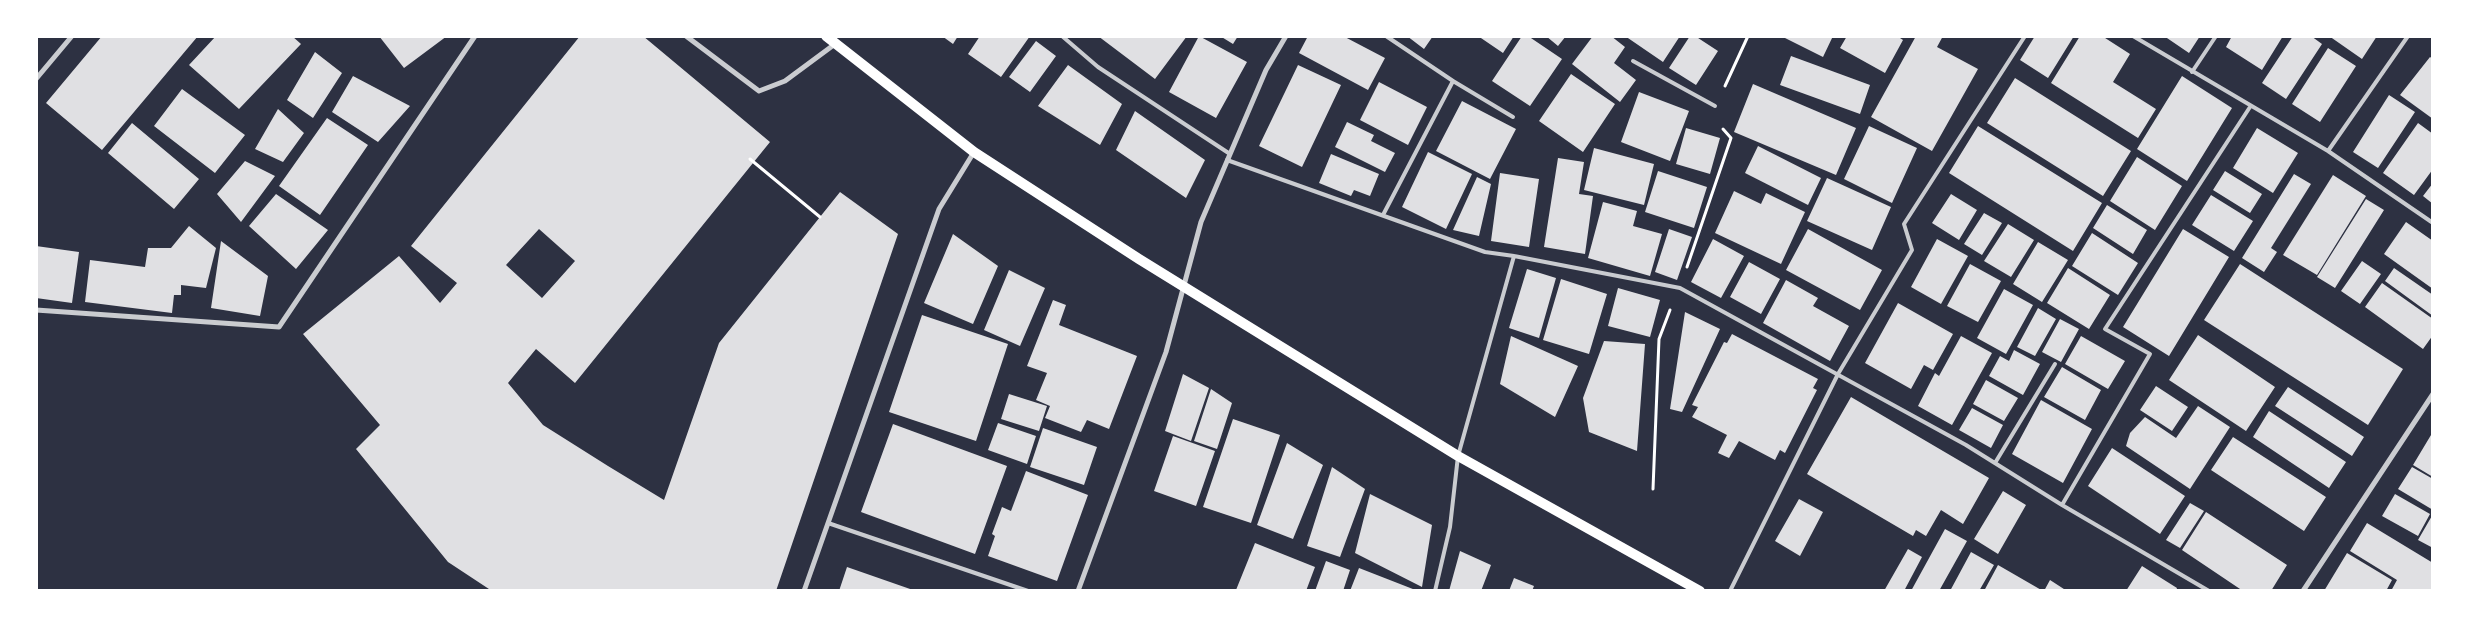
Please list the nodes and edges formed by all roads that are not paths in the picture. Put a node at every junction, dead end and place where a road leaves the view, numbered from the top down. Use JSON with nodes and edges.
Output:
{"nodes":[{"id":1,"x":72,"y":36,"type":"edge"},
{"id":2,"x":475,"y":36,"type":"edge"},
{"id":3,"x":686,"y":36,"type":"edge"},
{"id":4,"x":826,"y":36,"type":"edge"},
{"id":5,"x":1062,"y":36,"type":"edge"},
{"id":6,"x":1286,"y":36,"type":"edge"},
{"id":7,"x":1386,"y":36,"type":"edge"},
{"id":8,"x":2025,"y":36,"type":"edge"},
{"id":9,"x":2133,"y":36,"type":"edge"},
{"id":10,"x":2216,"y":36,"type":"edge"},
{"id":11,"x":2408,"y":36,"type":"edge"},
{"id":12,"x":835,"y":44,"type":"junction"},
{"id":13,"x":1633,"y":61,"type":"dead end"},
{"id":14,"x":2192,"y":72,"type":"junction"},
{"id":15,"x":36,"y":79,"type":"edge"},
{"id":16,"x":1453,"y":81,"type":"junction"},
{"id":17,"x":1716,"y":106,"type":"road end"},
{"id":18,"x":2250,"y":107,"type":"junction"},
{"id":19,"x":1513,"y":116,"type":"dead end"},
{"id":20,"x":974,"y":152,"type":"junction"},
{"id":21,"x":2328,"y":152,"type":"junction"},
{"id":22,"x":1230,"y":154,"type":"junction"},
{"id":23,"x":1227,"y":160,"type":"junction"},
{"id":24,"x":1382,"y":215,"type":"junction"},
{"id":25,"x":2433,"y":223,"type":"edge"},
{"id":26,"x":1514,"y":256,"type":"junction"},
{"id":27,"x":1183,"y":287,"type":"junction"},
{"id":28,"x":36,"y":310,"type":"edge"},
{"id":29,"x":2055,"y":364,"type":"dead end"},
{"id":30,"x":1838,"y":374,"type":"junction"},
{"id":31,"x":2433,"y":394,"type":"edge"},
{"id":32,"x":1458,"y":456,"type":"junction"},
{"id":33,"x":1995,"y":463,"type":"junction"},
{"id":34,"x":2062,"y":505,"type":"junction"},
{"id":35,"x":828,"y":523,"type":"junction"},
{"id":36,"x":804,"y":591,"type":"edge"},
{"id":37,"x":1028,"y":591,"type":"edge"},
{"id":38,"x":1078,"y":591,"type":"edge"},
{"id":39,"x":1435,"y":591,"type":"edge"},
{"id":40,"x":1700,"y":591,"type":"edge"},
{"id":41,"x":1730,"y":591,"type":"edge"},
{"id":42,"x":2209,"y":591,"type":"edge"},
{"id":43,"x":2303,"y":591,"type":"edge"}],
"edges":[{"from":1,"to":15,"type":"street"},
{"from":2,"to":28,"type":"street"},
{"from":3,"to":12,"type":"street"},
{"from":4,"to":12,"type":"main road"},
{"from":5,"to":22,"type":"lane"},
{"from":6,"to":22,"type":"street"},
{"from":7,"to":16,"type":"lane"},
{"from":8,"to":30,"type":"lane"},
{"from":9,"to":14,"type":"lane"},
{"from":10,"to":14,"type":"lane"},
{"from":11,"to":21,"type":"lane"},
{"from":12,"to":20,"type":"main road"},
{"from":13,"to":17,"type":"lane"},
{"from":14,"to":18,"type":"lane"},
{"from":16,"to":19,"type":"lane"},
{"from":16,"to":24,"type":"lane"},
{"from":18,"to":21,"type":"lane"},
{"from":18,"to":34,"type":"lane"},
{"from":20,"to":27,"type":"main road"},
{"from":20,"to":35,"type":"street"},
{"from":21,"to":25,"type":"lane"},
{"from":22,"to":23,"type":"street"},
{"from":23,"to":24,"type":"lane"},
{"from":23,"to":27,"type":"street"},
{"from":24,"to":26,"type":"lane"},
{"from":26,"to":30,"type":"lane"},
{"from":26,"to":32,"type":"lane"},
{"from":27,"to":32,"type":"main road"},
{"from":27,"to":38,"type":"street"},
{"from":29,"to":33,"type":"lane"},
{"from":30,"to":33,"type":"lane"},
{"from":30,"to":41,"type":"lane"},
{"from":31,"to":43,"type":"street"},
{"from":32,"to":39,"type":"lane"},
{"from":32,"to":40,"type":"main road"},
{"from":33,"to":34,"type":"lane"},
{"from":34,"to":42,"type":"lane"},
{"from":35,"to":36,"type":"street"},
{"from":35,"to":37,"type":"lane"}]}
